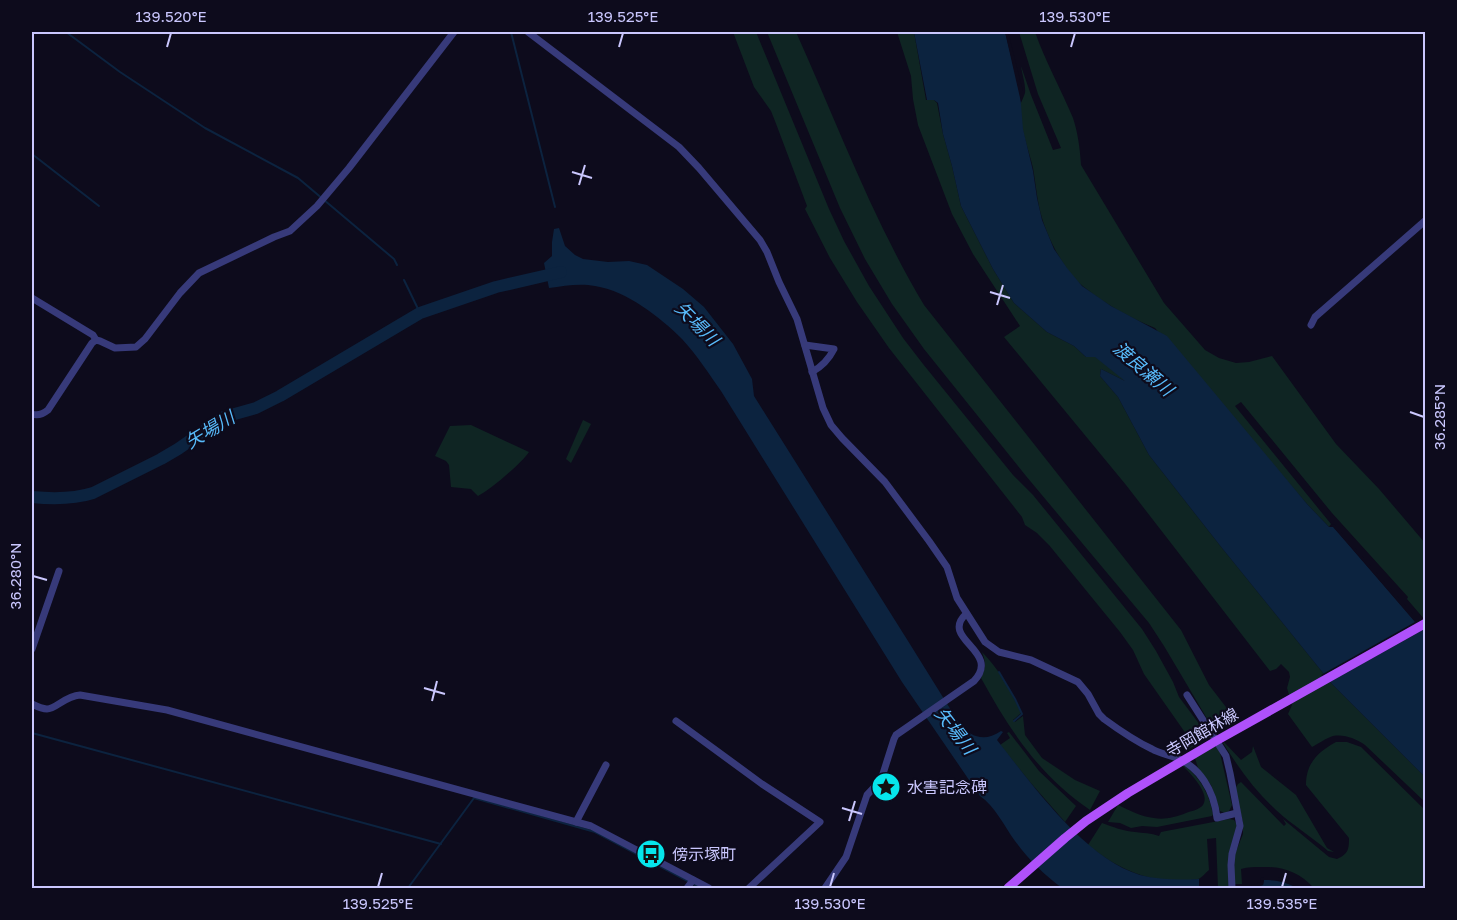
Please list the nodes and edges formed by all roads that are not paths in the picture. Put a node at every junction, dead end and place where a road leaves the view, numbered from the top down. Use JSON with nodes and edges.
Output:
{"nodes":[{"id":1,"x":454,"y":32,"type":"edge"},
{"id":2,"x":528,"y":32,"type":"edge"},
{"id":3,"x":1425,"y":220,"type":"edge"},
{"id":4,"x":32,"y":298,"type":"edge"},
{"id":5,"x":1311,"y":325,"type":"dead end"},
{"id":6,"x":96,"y":340,"type":"junction"},
{"id":7,"x":806,"y":345,"type":"junction"},
{"id":8,"x":812,"y":372,"type":"junction"},
{"id":9,"x":32,"y":414,"type":"edge"},
{"id":10,"x":59,"y":571,"type":"dead end"},
{"id":11,"x":966,"y":614,"type":"junction"},
{"id":12,"x":1425,"y":624,"type":"edge"},
{"id":13,"x":32,"y":649,"type":"edge"},
{"id":14,"x":1187,"y":695,"type":"dead end"},
{"id":15,"x":32,"y":704,"type":"edge"},
{"id":16,"x":676,"y":722,"type":"dead end"},
{"id":17,"x":1218,"y":740,"type":"junction"},
{"id":18,"x":606,"y":765,"type":"dead end"},
{"id":19,"x":1237,"y":813,"type":"junction"},
{"id":20,"x":576,"y":822,"type":"junction"},
{"id":21,"x":693,"y":880,"type":"junction"},
{"id":22,"x":1011,"y":885,"type":"edge"},
{"id":23,"x":687,"y":888,"type":"edge"},
{"id":24,"x":709,"y":888,"type":"edge"},
{"id":25,"x":749,"y":888,"type":"edge"},
{"id":26,"x":825,"y":888,"type":"edge"},
{"id":27,"x":1232,"y":888,"type":"edge"}],
"edges":[{"from":1,"to":6,"type":"street"},
{"from":2,"to":7,"type":"street"},
{"from":3,"to":5,"type":"street"},
{"from":4,"to":6,"type":"street"},
{"from":6,"to":9,"type":"street"},
{"from":7,"to":8,"type":"street"},
{"from":7,"to":8,"type":"street"},
{"from":8,"to":11,"type":"street"},
{"from":10,"to":13,"type":"street"},
{"from":11,"to":19,"type":"street"},
{"from":11,"to":26,"type":"street"},
{"from":12,"to":17,"type":"main road","name":"寺岡館林線"},
{"from":14,"to":17,"type":"street"},
{"from":15,"to":20,"type":"street"},
{"from":16,"to":25,"type":"street"},
{"from":17,"to":19,"type":"street"},
{"from":17,"to":22,"type":"main road","name":"寺岡館林線"},
{"from":18,"to":20,"type":"street"},
{"from":19,"to":27,"type":"street"},
{"from":20,"to":21,"type":"street"},
{"from":21,"to":23,"type":"street"},
{"from":21,"to":24,"type":"street"}]}
